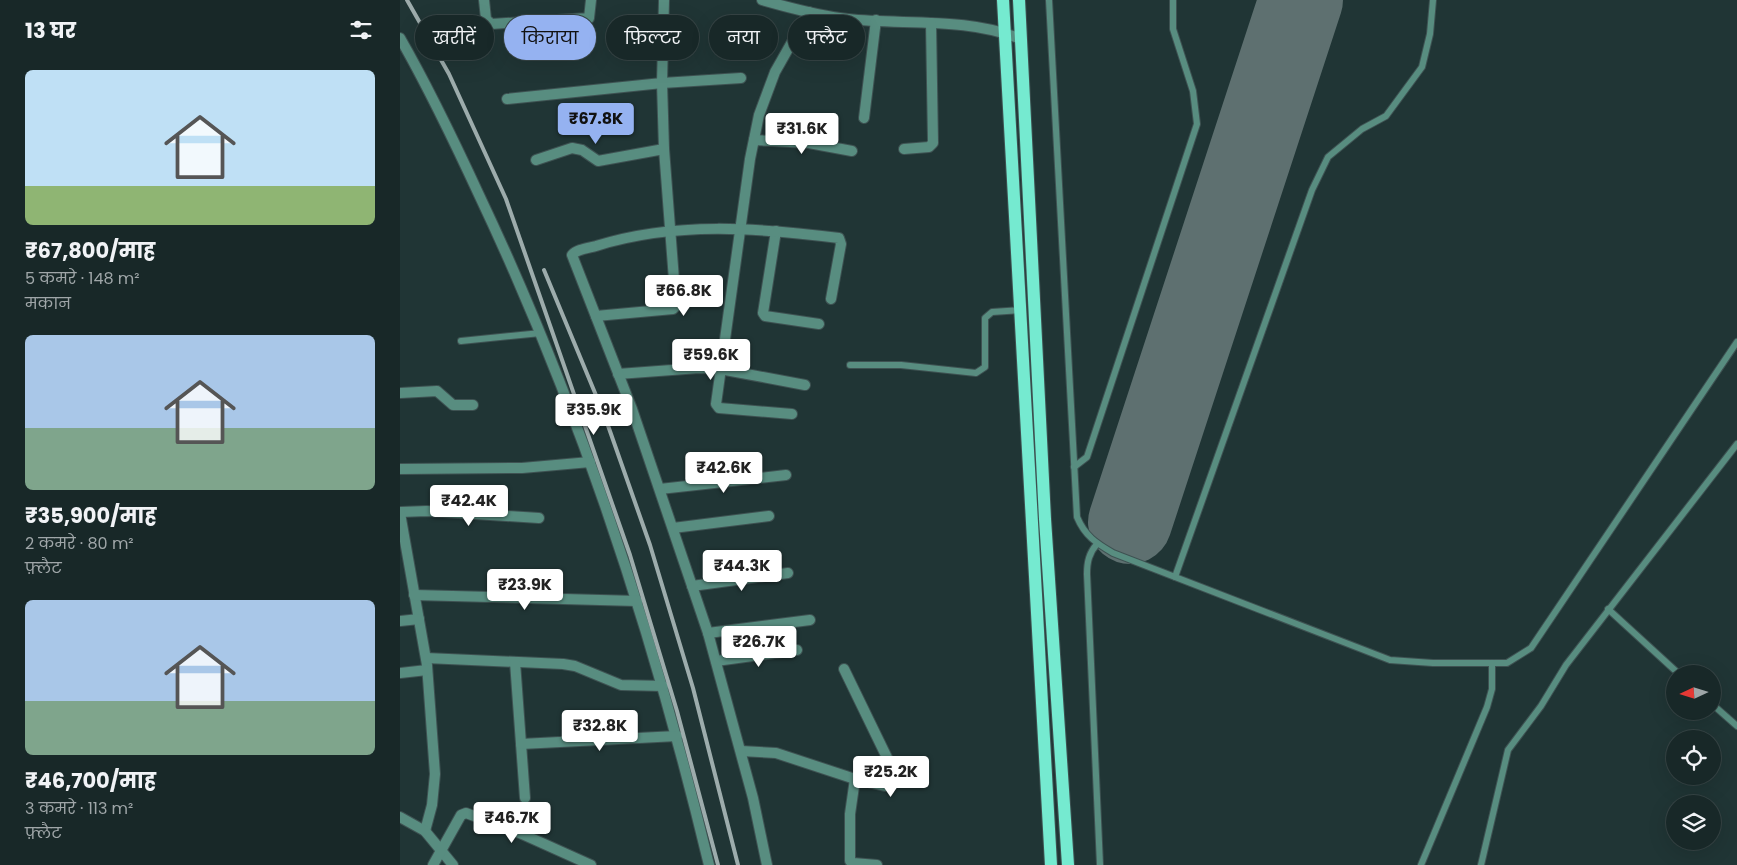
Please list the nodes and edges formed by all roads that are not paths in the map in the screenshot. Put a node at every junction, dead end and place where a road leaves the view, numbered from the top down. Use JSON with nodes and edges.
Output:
{"nodes":[{"id":1,"x":484,"y":0,"type":"edge"},
{"id":2,"x":591,"y":0,"type":"edge"},
{"id":3,"x":664,"y":0,"type":"edge"},
{"id":4,"x":762,"y":0,"type":"edge"},
{"id":5,"x":1003,"y":0,"type":"edge"},
{"id":6,"x":1019,"y":0,"type":"edge"},
{"id":7,"x":1049,"y":0,"type":"edge"},
{"id":8,"x":1172,"y":0,"type":"edge"},
{"id":9,"x":1433,"y":0,"type":"edge"},
{"id":10,"x":809,"y":12,"type":"junction"},
{"id":11,"x":876,"y":20,"type":"junction"},
{"id":12,"x":931,"y":23,"type":"junction"},
{"id":13,"x":1005,"y":32,"type":"junction"},
{"id":14,"x":400,"y":38,"type":"edge"},
{"id":15,"x":1021,"y":39,"type":"junction"},
{"id":16,"x":742,"y":78,"type":"dead end"},
{"id":17,"x":662,"y":83,"type":"junction"},
{"id":18,"x":507,"y":99,"type":"dead end"},
{"id":19,"x":864,"y":118,"type":"dead end"},
{"id":20,"x":754,"y":140,"type":"junction"},
{"id":21,"x":664,"y":149,"type":"junction"},
{"id":22,"x":904,"y":149,"type":"dead end"},
{"id":23,"x":852,"y":151,"type":"dead end"},
{"id":24,"x":536,"y":160,"type":"dead end"},
{"id":25,"x":741,"y":228,"type":"junction"},
{"id":26,"x":672,"y":231,"type":"junction"},
{"id":27,"x":776,"y":231,"type":"junction"},
{"id":28,"x":831,"y":298,"type":"dead end"},
{"id":29,"x":1020,"y":310,"type":"junction"},
{"id":30,"x":596,"y":316,"type":"junction"},
{"id":31,"x":819,"y":324,"type":"dead end"},
{"id":32,"x":541,"y":333,"type":"junction"},
{"id":33,"x":461,"y":341,"type":"dead end"},
{"id":34,"x":1737,"y":342,"type":"edge"},
{"id":35,"x":850,"y":365,"type":"dead end"},
{"id":36,"x":720,"y":369,"type":"junction"},
{"id":37,"x":618,"y":374,"type":"junction"},
{"id":38,"x":805,"y":385,"type":"dead end"},
{"id":39,"x":400,"y":393,"type":"edge"},
{"id":40,"x":473,"y":406,"type":"dead end"},
{"id":41,"x":792,"y":414,"type":"dead end"},
{"id":42,"x":1737,"y":444,"type":"edge"},
{"id":43,"x":590,"y":462,"type":"junction"},
{"id":44,"x":1074,"y":467,"type":"junction"},
{"id":45,"x":400,"y":469,"type":"edge"},
{"id":46,"x":786,"y":475,"type":"dead end"},
{"id":47,"x":660,"y":489,"type":"junction"},
{"id":48,"x":400,"y":513,"type":"edge"},
{"id":49,"x":769,"y":516,"type":"dead end"},
{"id":50,"x":539,"y":518,"type":"dead end"},
{"id":51,"x":673,"y":528,"type":"junction"},
{"id":52,"x":1097,"y":544,"type":"junction"},
{"id":53,"x":404,"y":557,"type":"edge"},
{"id":54,"x":788,"y":573,"type":"dead end"},
{"id":55,"x":1175,"y":577,"type":"junction"},
{"id":56,"x":692,"y":586,"type":"junction"},
{"id":57,"x":414,"y":595,"type":"junction"},
{"id":58,"x":637,"y":601,"type":"junction"},
{"id":59,"x":1608,"y":609,"type":"junction"},
{"id":60,"x":419,"y":619,"type":"junction"},
{"id":61,"x":810,"y":620,"type":"dead end"},
{"id":62,"x":400,"y":621,"type":"edge"},
{"id":63,"x":708,"y":633,"type":"junction"},
{"id":64,"x":798,"y":650,"type":"dead end"},
{"id":65,"x":426,"y":658,"type":"junction"},
{"id":66,"x":515,"y":662,"type":"junction"},
{"id":67,"x":716,"y":662,"type":"junction"},
{"id":68,"x":1492,"y":663,"type":"junction"},
{"id":69,"x":1669,"y":665,"type":"edge"},
{"id":70,"x":844,"y":669,"type":"dead end"},
{"id":71,"x":427,"y":670,"type":"junction"},
{"id":72,"x":400,"y":673,"type":"edge"},
{"id":73,"x":663,"y":686,"type":"junction"},
{"id":74,"x":1721,"y":712,"type":"edge"},
{"id":75,"x":1737,"y":726,"type":"edge"},
{"id":76,"x":677,"y":736,"type":"junction"},
{"id":77,"x":521,"y":744,"type":"junction"},
{"id":78,"x":741,"y":751,"type":"junction"},
{"id":79,"x":855,"y":779,"type":"junction"},
{"id":80,"x":525,"y":798,"type":"dead end"},
{"id":81,"x":400,"y":817,"type":"edge"},
{"id":82,"x":425,"y":830,"type":"junction"},
{"id":83,"x":441,"y":849,"type":"junction"},
{"id":84,"x":433,"y":865,"type":"edge"},
{"id":85,"x":453,"y":865,"type":"edge"},
{"id":86,"x":591,"y":865,"type":"edge"},
{"id":87,"x":709,"y":865,"type":"edge"},
{"id":88,"x":767,"y":865,"type":"edge"},
{"id":89,"x":877,"y":865,"type":"edge"},
{"id":90,"x":1051,"y":865,"type":"edge"},
{"id":91,"x":1068,"y":865,"type":"edge"},
{"id":92,"x":1100,"y":865,"type":"edge"},
{"id":93,"x":1420,"y":865,"type":"edge"},
{"id":94,"x":1482,"y":865,"type":"edge"}],
"edges":[{"from":1,"to":2,"type":"street"},
{"from":3,"to":17,"type":"street"},
{"from":4,"to":10,"type":"street"},
{"from":5,"to":13,"type":"main road"},
{"from":6,"to":15,"type":"main road"},
{"from":7,"to":44,"type":"lane"},
{"from":8,"to":44,"type":"lane"},
{"from":9,"to":55,"type":"lane"},
{"from":10,"to":11,"type":"street"},
{"from":10,"to":20,"type":"street"},
{"from":11,"to":12,"type":"street"},
{"from":11,"to":19,"type":"street"},
{"from":12,"to":13,"type":"street"},
{"from":12,"to":22,"type":"street"},
{"from":13,"to":15,"type":"street"},
{"from":13,"to":29,"type":"main road"},
{"from":14,"to":32,"type":"street"},
{"from":15,"to":91,"type":"main road"},
{"from":16,"to":17,"type":"street"},
{"from":17,"to":18,"type":"street"},
{"from":17,"to":21,"type":"street"},
{"from":20,"to":23,"type":"street"},
{"from":20,"to":25,"type":"street"},
{"from":21,"to":24,"type":"street"},
{"from":21,"to":26,"type":"street"},
{"from":25,"to":26,"type":"street"},
{"from":25,"to":27,"type":"street"},
{"from":25,"to":36,"type":"street"},
{"from":26,"to":30,"type":"street"},
{"from":26,"to":30,"type":"street"},
{"from":27,"to":28,"type":"street"},
{"from":27,"to":31,"type":"street"},
{"from":29,"to":35,"type":"lane"},
{"from":29,"to":90,"type":"main road"},
{"from":30,"to":37,"type":"street"},
{"from":32,"to":33,"type":"lane"},
{"from":32,"to":43,"type":"street"},
{"from":34,"to":68,"type":"lane"},
{"from":36,"to":37,"type":"street"},
{"from":36,"to":38,"type":"street"},
{"from":36,"to":41,"type":"street"},
{"from":37,"to":47,"type":"street"},
{"from":39,"to":40,"type":"street"},
{"from":42,"to":59,"type":"lane"},
{"from":43,"to":45,"type":"street"},
{"from":43,"to":58,"type":"street"},
{"from":44,"to":52,"type":"lane"},
{"from":46,"to":47,"type":"street"},
{"from":47,"to":51,"type":"street"},
{"from":48,"to":50,"type":"street"},
{"from":48,"to":53,"type":"street"},
{"from":49,"to":51,"type":"street"},
{"from":51,"to":56,"type":"street"},
{"from":52,"to":55,"type":"lane"},
{"from":52,"to":92,"type":"lane"},
{"from":53,"to":57,"type":"street"},
{"from":54,"to":56,"type":"street"},
{"from":55,"to":68,"type":"lane"},
{"from":56,"to":63,"type":"street"},
{"from":57,"to":58,"type":"street"},
{"from":57,"to":60,"type":"street"},
{"from":58,"to":73,"type":"street"},
{"from":59,"to":69,"type":"lane"},
{"from":59,"to":94,"type":"lane"},
{"from":60,"to":62,"type":"street"},
{"from":60,"to":65,"type":"street"},
{"from":61,"to":63,"type":"street"},
{"from":63,"to":67,"type":"street"},
{"from":64,"to":67,"type":"street"},
{"from":65,"to":66,"type":"street"},
{"from":65,"to":71,"type":"street"},
{"from":66,"to":73,"type":"street"},
{"from":66,"to":77,"type":"street"},
{"from":67,"to":78,"type":"street"},
{"from":68,"to":93,"type":"lane"},
{"from":70,"to":79,"type":"street"},
{"from":71,"to":72,"type":"street"},
{"from":71,"to":82,"type":"street"},
{"from":73,"to":76,"type":"street"},
{"from":74,"to":75,"type":"lane"},
{"from":76,"to":77,"type":"street"},
{"from":76,"to":87,"type":"street"},
{"from":77,"to":80,"type":"street"},
{"from":78,"to":79,"type":"street"},
{"from":78,"to":88,"type":"street"},
{"from":79,"to":89,"type":"street"},
{"from":81,"to":82,"type":"street"},
{"from":82,"to":83,"type":"street"},
{"from":83,"to":84,"type":"street"},
{"from":83,"to":85,"type":"street"},
{"from":83,"to":86,"type":"street"}]}
